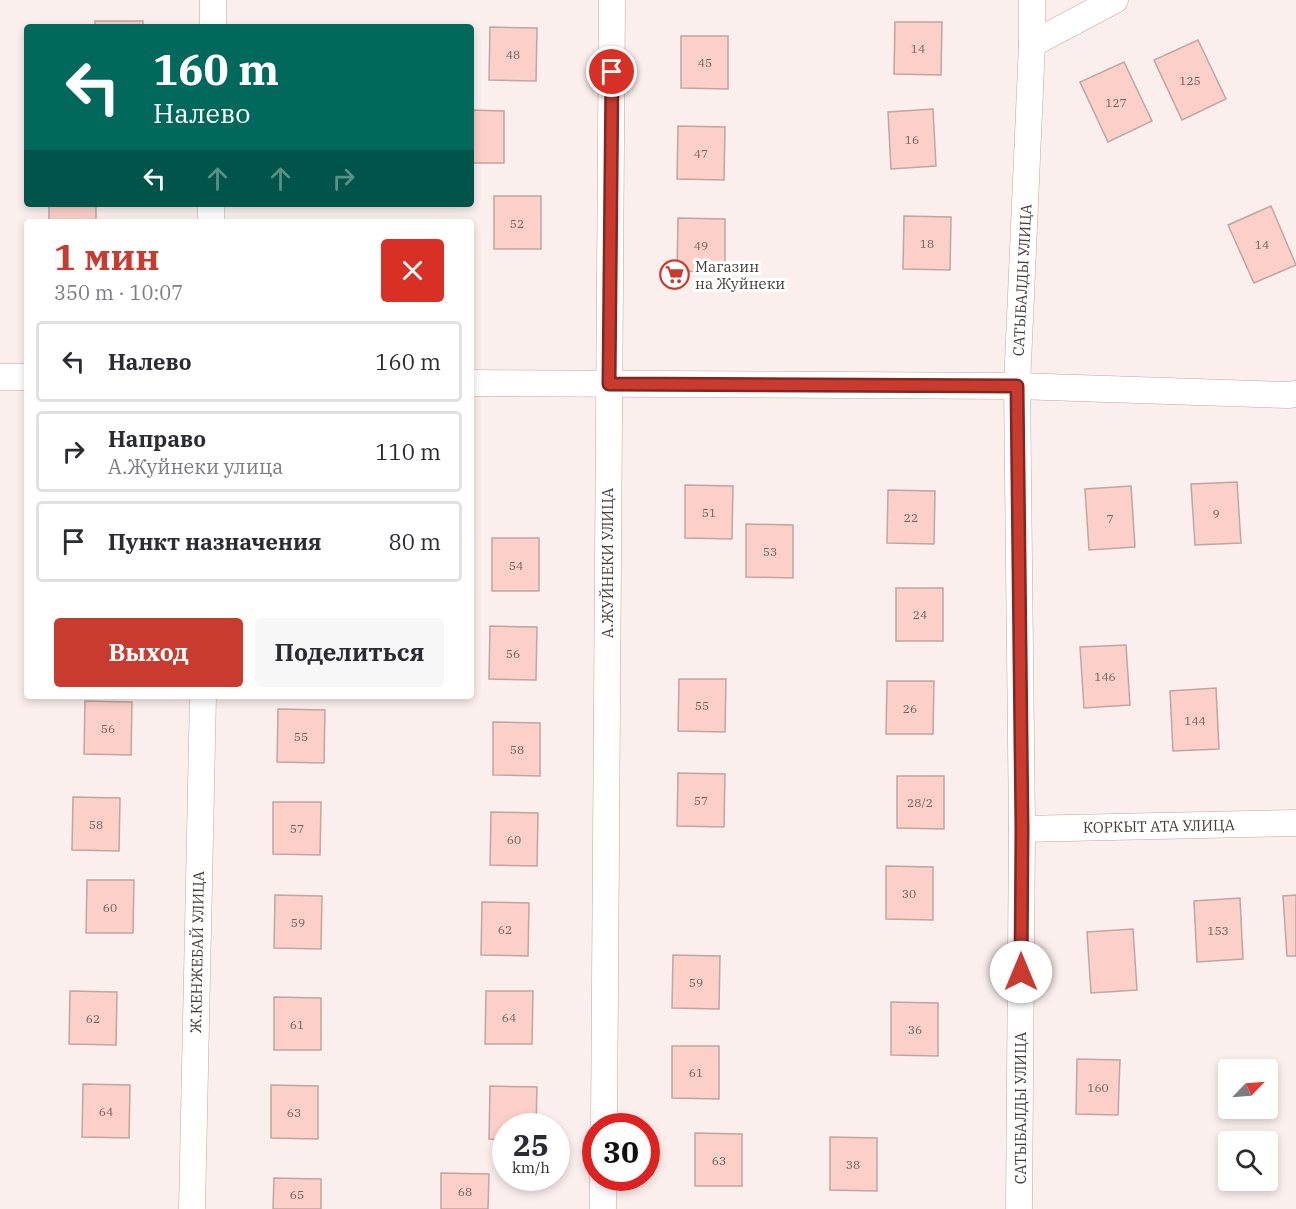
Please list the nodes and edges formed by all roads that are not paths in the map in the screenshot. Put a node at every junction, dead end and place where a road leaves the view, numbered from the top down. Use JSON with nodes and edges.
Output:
{"nodes":[{"id":1,"x":213,"y":0,"type":"edge"},
{"id":2,"x":612,"y":0,"type":"edge"},
{"id":3,"x":1032,"y":0,"type":"edge"},
{"id":4,"x":1115,"y":0,"type":"edge"},
{"id":5,"x":213,"y":24,"type":"edge"},
{"id":6,"x":1032,"y":44,"type":"junction"},
{"id":7,"x":0,"y":377,"type":"edge"},
{"id":8,"x":24,"y":377,"type":"edge"},
{"id":9,"x":474,"y":383,"type":"edge"},
{"id":10,"x":609,"y":384,"type":"junction"},
{"id":11,"x":1017,"y":386,"type":"junction"},
{"id":12,"x":1296,"y":394,"type":"edge"},
{"id":13,"x":202,"y":699,"type":"edge"},
{"id":14,"x":1296,"y":823,"type":"edge"},
{"id":15,"x":1022,"y":829,"type":"junction"},
{"id":16,"x":604,"y":1113,"type":"edge"},
{"id":17,"x":603,"y":1191,"type":"edge"},
{"id":18,"x":192,"y":1209,"type":"edge"},
{"id":19,"x":603,"y":1209,"type":"edge"},
{"id":20,"x":1019,"y":1209,"type":"edge"}],
"edges":[{"from":1,"to":5,"type":"street"},
{"from":2,"to":10,"type":"street","name":"А.ЖУЙНЕКИ УЛИЦА"},
{"from":3,"to":6,"type":"street","name":"САТЫБАЛДЫ УЛИЦА"},
{"from":4,"to":6,"type":"street"},
{"from":6,"to":11,"type":"street","name":"САТЫБАЛДЫ УЛИЦА"},
{"from":7,"to":8,"type":"street"},
{"from":9,"to":10,"type":"street"},
{"from":10,"to":11,"type":"street"},
{"from":10,"to":16,"type":"street","name":"А.ЖУЙНЕКИ УЛИЦА"},
{"from":11,"to":12,"type":"street"},
{"from":11,"to":15,"type":"street","name":"САТЫБАЛДЫ УЛИЦА"},
{"from":13,"to":18,"type":"street","name":"Ж.КЕНЖЕБАЙ УЛИЦА"},
{"from":14,"to":15,"type":"street","name":"КОРКЫТ АТА УЛИЦА"},
{"from":15,"to":20,"type":"street","name":"САТЫБАЛДЫ УЛИЦА"},
{"from":17,"to":19,"type":"street"}]}
